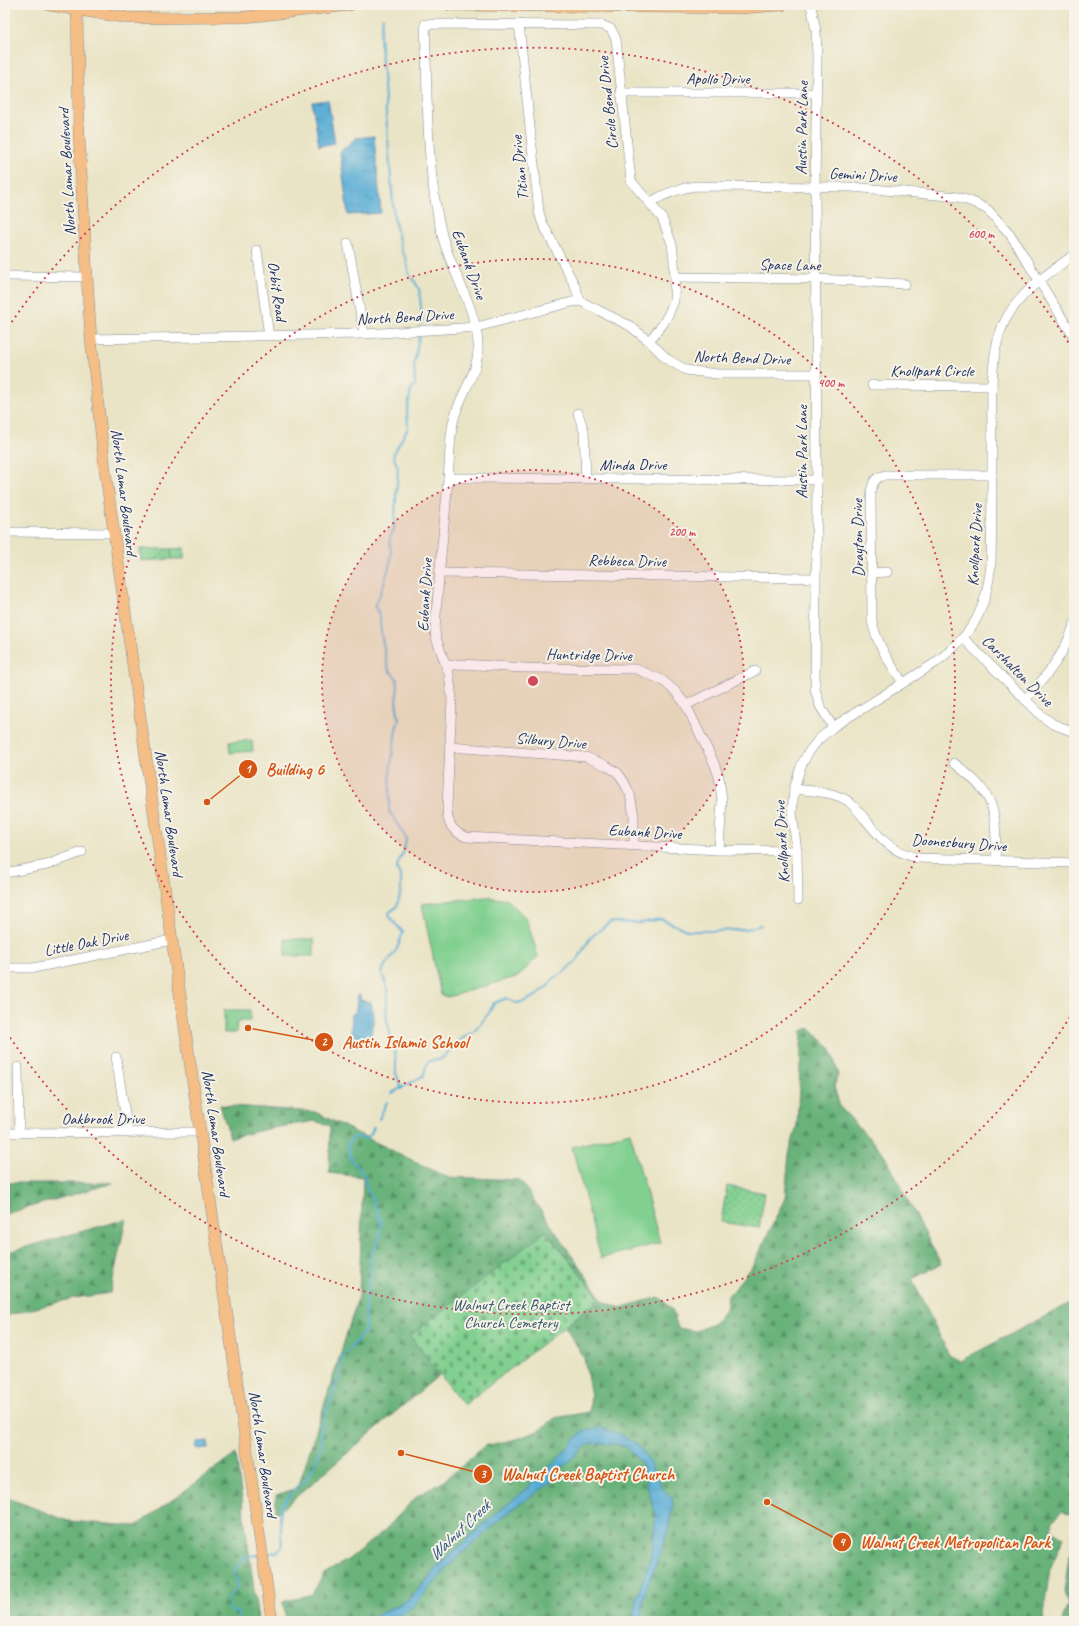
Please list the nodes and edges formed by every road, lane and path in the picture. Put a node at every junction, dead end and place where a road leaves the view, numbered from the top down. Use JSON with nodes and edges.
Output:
{"nodes":[{"id":1,"x":49,"y":5,"type":"edge"},
{"id":2,"x":106,"y":5,"type":"edge"},
{"id":3,"x":350,"y":5,"type":"edge"},
{"id":4,"x":450,"y":5,"type":"edge"},
{"id":5,"x":782,"y":5,"type":"edge"},
{"id":6,"x":811,"y":5,"type":"edge"},
{"id":7,"x":77,"y":7,"type":"edge"},
{"id":8,"x":702,"y":7,"type":"edge"},
{"id":9,"x":293,"y":8,"type":"edge"},
{"id":10,"x":425,"y":24,"type":"joint"},
{"id":11,"x":519,"y":24,"type":"junction"},
{"id":12,"x":621,"y":93,"type":"junction"},
{"id":13,"x":816,"y":93,"type":"junction"},
{"id":14,"x":815,"y":187,"type":"junction"},
{"id":15,"x":650,"y":203,"type":"junction"},
{"id":16,"x":348,"y":243,"type":"dead end"},
{"id":17,"x":257,"y":250,"type":"dead end"},
{"id":18,"x":1074,"y":255,"type":"edge"},
{"id":19,"x":5,"y":276,"type":"edge"},
{"id":20,"x":87,"y":277,"type":"junction"},
{"id":21,"x":675,"y":277,"type":"junction"},
{"id":22,"x":817,"y":279,"type":"junction"},
{"id":23,"x":1039,"y":280,"type":"junction"},
{"id":24,"x":905,"y":284,"type":"dead end"},
{"id":25,"x":580,"y":301,"type":"junction"},
{"id":26,"x":477,"y":327,"type":"junction"},
{"id":27,"x":364,"y":334,"type":"junction"},
{"id":28,"x":269,"y":336,"type":"junction"},
{"id":29,"x":1074,"y":336,"type":"edge"},
{"id":30,"x":91,"y":339,"type":"junction"},
{"id":31,"x":649,"y":341,"type":"junction"},
{"id":32,"x":816,"y":374,"type":"junction"},
{"id":33,"x":872,"y":385,"type":"dead end"},
{"id":34,"x":992,"y":386,"type":"junction"},
{"id":35,"x":578,"y":413,"type":"dead end"},
{"id":36,"x":992,"y":475,"type":"junction"},
{"id":37,"x":448,"y":478,"type":"junction"},
{"id":38,"x":586,"y":479,"type":"junction"},
{"id":39,"x":817,"y":480,"type":"junction"},
{"id":40,"x":5,"y":532,"type":"edge"},
{"id":41,"x":113,"y":533,"type":"junction"},
{"id":42,"x":887,"y":572,"type":"dead end"},
{"id":43,"x":439,"y":573,"type":"junction"},
{"id":44,"x":872,"y":573,"type":"junction"},
{"id":45,"x":815,"y":578,"type":"junction"},
{"id":46,"x":1074,"y":625,"type":"edge"},
{"id":47,"x":963,"y":638,"type":"junction"},
{"id":48,"x":446,"y":666,"type":"junction"},
{"id":49,"x":754,"y":670,"type":"dead end"},
{"id":50,"x":903,"y":683,"type":"junction"},
{"id":51,"x":1025,"y":700,"type":"junction"},
{"id":52,"x":686,"y":705,"type":"junction"},
{"id":53,"x":833,"y":727,"type":"junction"},
{"id":54,"x":1074,"y":732,"type":"edge"},
{"id":55,"x":450,"y":747,"type":"junction"},
{"id":56,"x":954,"y":764,"type":"dead end"},
{"id":57,"x":794,"y":789,"type":"junction"},
{"id":58,"x":634,"y":845,"type":"junction"},
{"id":59,"x":719,"y":850,"type":"junction"},
{"id":60,"x":797,"y":851,"type":"junction"},
{"id":61,"x":82,"y":852,"type":"dead end"},
{"id":62,"x":996,"y":860,"type":"junction"},
{"id":63,"x":1074,"y":863,"type":"edge"},
{"id":64,"x":5,"y":873,"type":"edge"},
{"id":65,"x":798,"y":900,"type":"dead end"},
{"id":66,"x":172,"y":940,"type":"junction"},
{"id":67,"x":5,"y":968,"type":"edge"},
{"id":68,"x":116,"y":1057,"type":"dead end"},
{"id":69,"x":18,"y":1067,"type":"dead end"},
{"id":70,"x":200,"y":1132,"type":"junction"},
{"id":71,"x":5,"y":1133,"type":"edge"},
{"id":72,"x":19,"y":1133,"type":"junction"},
{"id":73,"x":128,"y":1133,"type":"junction"},
{"id":74,"x":272,"y":1621,"type":"edge"}],
"edges":[{"from":1,"to":7,"type":"main road"},
{"from":2,"to":7,"type":"main road"},
{"from":3,"to":9,"type":"main road"},
{"from":4,"to":8,"type":"main road"},
{"from":5,"to":8,"type":"main road"},
{"from":6,"to":13,"type":"street","name":"Austin Park Lane"},
{"from":7,"to":9,"type":"main road"},
{"from":7,"to":20,"type":"main road","name":"North Lamar Boulevard"},
{"from":10,"to":11,"type":"street","name":"Circle Bend Drive"},
{"from":10,"to":26,"type":"street","name":"Eubank Drive"},
{"from":11,"to":12,"type":"street","name":"Circle Bend Drive"},
{"from":11,"to":25,"type":"street","name":"Titian Drive"},
{"from":12,"to":13,"type":"street","name":"Apollo Drive"},
{"from":12,"to":15,"type":"street","name":"Circle Bend Drive"},
{"from":13,"to":14,"type":"street","name":"Austin Park Lane"},
{"from":14,"to":15,"type":"street","name":"Gemini Drive"},
{"from":14,"to":22,"type":"street","name":"Austin Park Lane"},
{"from":14,"to":23,"type":"street","name":"Gemini Drive"},
{"from":15,"to":21,"type":"street","name":"Circle Bend Drive"},
{"from":16,"to":27,"type":"street"},
{"from":17,"to":28,"type":"street","name":"Orbit Road"},
{"from":18,"to":23,"type":"street","name":"Knollpark Drive"},
{"from":19,"to":20,"type":"street"},
{"from":20,"to":30,"type":"main road","name":"North Lamar Boulevard"},
{"from":21,"to":22,"type":"street","name":"Space Lane"},
{"from":21,"to":31,"type":"street","name":"Circle Bend Drive"},
{"from":22,"to":24,"type":"street","name":"Space Lane"},
{"from":22,"to":32,"type":"street","name":"Austin Park Lane"},
{"from":23,"to":29,"type":"street","name":"Gemini Drive"},
{"from":23,"to":34,"type":"street","name":"Knollpark Drive"},
{"from":25,"to":26,"type":"street","name":"North Bend Drive"},
{"from":25,"to":31,"type":"street","name":"North Bend Drive"},
{"from":26,"to":27,"type":"street","name":"North Bend Drive"},
{"from":26,"to":37,"type":"street","name":"Eubank Drive"},
{"from":27,"to":28,"type":"street","name":"North Bend Drive"},
{"from":28,"to":30,"type":"street","name":"North Bend Drive"},
{"from":30,"to":41,"type":"main road","name":"North Lamar Boulevard"},
{"from":31,"to":32,"type":"street","name":"North Bend Drive"},
{"from":32,"to":39,"type":"street","name":"Austin Park Lane"},
{"from":33,"to":34,"type":"street","name":"Knollpark Circle"},
{"from":34,"to":36,"type":"street","name":"Knollpark Drive"},
{"from":35,"to":38,"type":"street"},
{"from":36,"to":44,"type":"street","name":"Drayton Drive"},
{"from":36,"to":47,"type":"street","name":"Knollpark Drive"},
{"from":37,"to":38,"type":"street","name":"Minda Drive"},
{"from":37,"to":43,"type":"street","name":"Eubank Drive"},
{"from":38,"to":39,"type":"street","name":"Minda Drive"},
{"from":39,"to":45,"type":"street","name":"Austin Park Lane"},
{"from":40,"to":41,"type":"street"},
{"from":41,"to":66,"type":"main road","name":"North Lamar Boulevard"},
{"from":42,"to":44,"type":"street"},
{"from":43,"to":45,"type":"street","name":"Rebbeca Drive"},
{"from":43,"to":48,"type":"street","name":"Eubank Drive"},
{"from":44,"to":50,"type":"street","name":"Drayton Drive"},
{"from":45,"to":53,"type":"street","name":"Austin Park Lane"},
{"from":46,"to":51,"type":"street"},
{"from":47,"to":50,"type":"street","name":"Knollpark Drive"},
{"from":47,"to":51,"type":"street","name":"Carshalton Drive"},
{"from":48,"to":52,"type":"street","name":"Huntridge Drive"},
{"from":48,"to":55,"type":"street","name":"Eubank Drive"},
{"from":49,"to":52,"type":"street"},
{"from":50,"to":53,"type":"street","name":"Knollpark Drive"},
{"from":51,"to":54,"type":"street","name":"Carshalton Drive"},
{"from":52,"to":59,"type":"street","name":"Huntridge Drive"},
{"from":53,"to":57,"type":"street","name":"Knollpark Drive"},
{"from":55,"to":58,"type":"street","name":"Silbury Drive"},
{"from":55,"to":58,"type":"street","name":"Eubank Drive"},
{"from":56,"to":62,"type":"street"},
{"from":57,"to":60,"type":"street","name":"Knollpark Drive"},
{"from":57,"to":62,"type":"street","name":"Doonesbury Drive"},
{"from":58,"to":59,"type":"street","name":"Eubank Drive"},
{"from":59,"to":60,"type":"street","name":"Eubank Drive"},
{"from":60,"to":65,"type":"street","name":"Knollpark Drive"},
{"from":61,"to":64,"type":"street"},
{"from":62,"to":63,"type":"street","name":"Doonesbury Drive"},
{"from":66,"to":67,"type":"street","name":"Little Oak Drive"},
{"from":66,"to":70,"type":"main road","name":"North Lamar Boulevard"},
{"from":68,"to":73,"type":"street"},
{"from":69,"to":72,"type":"street"},
{"from":70,"to":73,"type":"street","name":"Oakbrook Drive"},
{"from":70,"to":74,"type":"main road","name":"North Lamar Boulevard"},
{"from":71,"to":72,"type":"street","name":"Oakbrook Drive"},
{"from":72,"to":73,"type":"street","name":"Oakbrook Drive"}]}
